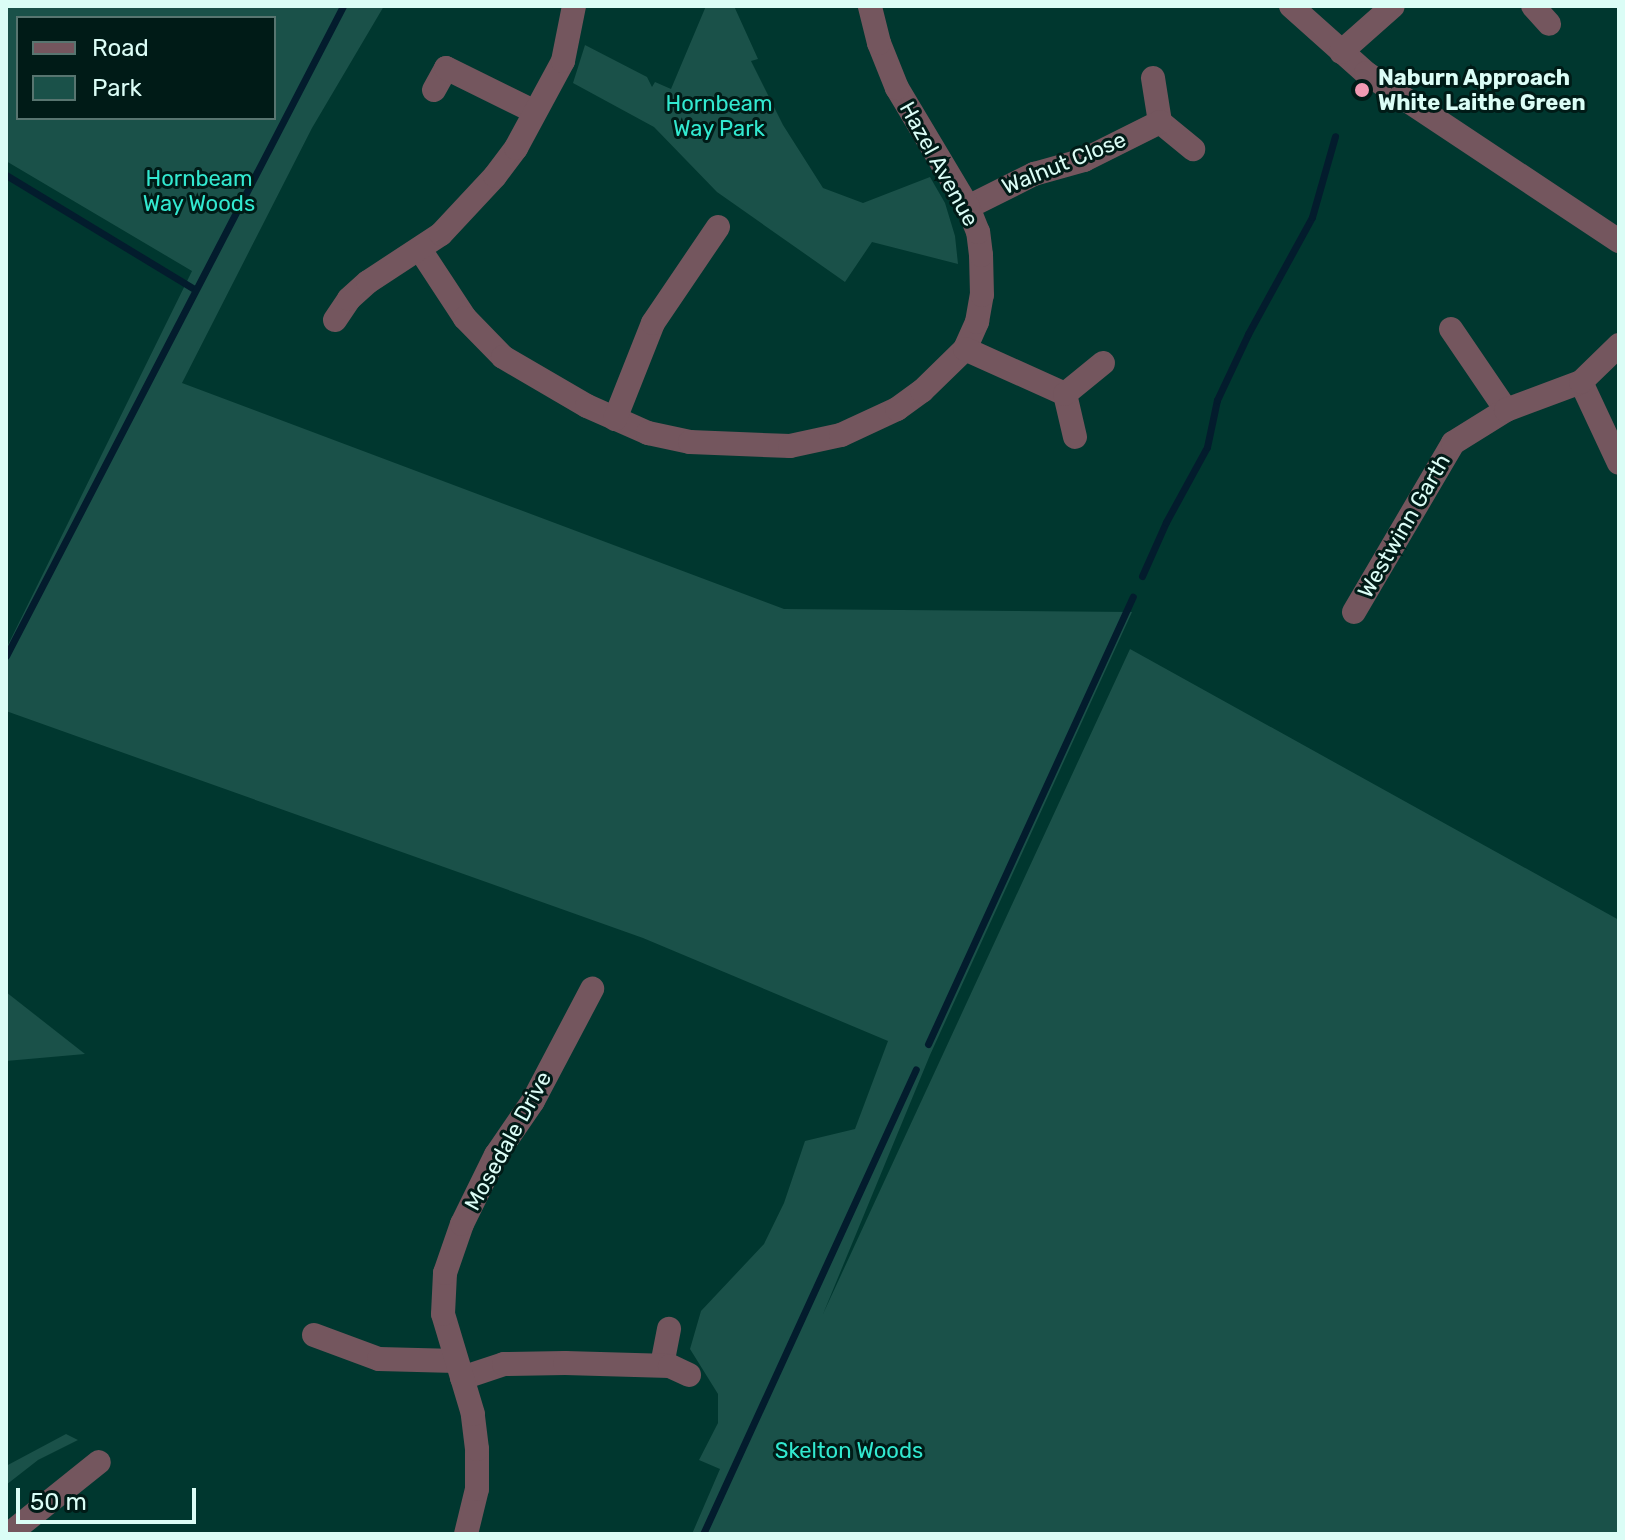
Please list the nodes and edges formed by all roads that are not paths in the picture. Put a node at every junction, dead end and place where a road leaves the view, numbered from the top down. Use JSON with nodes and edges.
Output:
{"nodes":[{"id":1,"x":574,"y":6,"type":"edge"},
{"id":2,"x":870,"y":6,"type":"edge"},
{"id":3,"x":1291,"y":6,"type":"edge"},
{"id":4,"x":1393,"y":6,"type":"edge"},
{"id":5,"x":1341,"y":52,"type":"junction"},
{"id":6,"x":1153,"y":78,"type":"dead end"},
{"id":7,"x":434,"y":90,"type":"dead end"},
{"id":8,"x":535,"y":112,"type":"junction"},
{"id":9,"x":1160,"y":122,"type":"junction"},
{"id":10,"x":1193,"y":149,"type":"dead end"},
{"id":11,"x":968,"y":207,"type":"junction"},
{"id":12,"x":718,"y":227,"type":"dead end"},
{"id":13,"x":1619,"y":241,"type":"edge"},
{"id":14,"x":421,"y":251,"type":"junction"},
{"id":15,"x":335,"y":320,"type":"dead end"},
{"id":16,"x":1451,"y":329,"type":"dead end"},
{"id":17,"x":1619,"y":345,"type":"edge"},
{"id":18,"x":965,"y":349,"type":"junction"},
{"id":19,"x":1103,"y":363,"type":"dead end"},
{"id":20,"x":1581,"y":382,"type":"junction"},
{"id":21,"x":1065,"y":394,"type":"junction"},
{"id":22,"x":1506,"y":410,"type":"junction"},
{"id":23,"x":615,"y":419,"type":"junction"},
{"id":24,"x":1075,"y":437,"type":"dead end"},
{"id":25,"x":1619,"y":463,"type":"edge"},
{"id":26,"x":1354,"y":612,"type":"dead end"},
{"id":27,"x":592,"y":989,"type":"dead end"},
{"id":28,"x":669,"y":1329,"type":"dead end"},
{"id":29,"x":314,"y":1335,"type":"dead end"},
{"id":30,"x":662,"y":1365,"type":"junction"},
{"id":31,"x":459,"y":1369,"type":"junction"},
{"id":32,"x":689,"y":1375,"type":"dead end"},
{"id":33,"x":99,"y":1462,"type":"dead end"},
{"id":34,"x":9,"y":1534,"type":"edge"},
{"id":35,"x":466,"y":1534,"type":"edge"}],
"edges":[{"from":1,"to":8,"type":"street"},
{"from":2,"to":11,"type":"street","name":"Hazel Avenue"},
{"from":3,"to":5,"type":"street"},
{"from":4,"to":5,"type":"street"},
{"from":5,"to":13,"type":"street"},
{"from":6,"to":9,"type":"street"},
{"from":7,"to":8,"type":"street"},
{"from":8,"to":14,"type":"street"},
{"from":9,"to":10,"type":"street"},
{"from":9,"to":11,"type":"street","name":"Walnut Close"},
{"from":11,"to":18,"type":"street","name":"Hazel Avenue"},
{"from":12,"to":23,"type":"street"},
{"from":14,"to":15,"type":"street"},
{"from":14,"to":23,"type":"street","name":"Hazel Avenue"},
{"from":16,"to":22,"type":"street"},
{"from":17,"to":20,"type":"street","name":"Westwinn Garth"},
{"from":18,"to":21,"type":"street"},
{"from":18,"to":23,"type":"street","name":"Hazel Avenue"},
{"from":19,"to":21,"type":"street"},
{"from":20,"to":22,"type":"street","name":"Westwinn Garth"},
{"from":20,"to":25,"type":"street"},
{"from":21,"to":24,"type":"street"},
{"from":22,"to":26,"type":"street","name":"Westwinn Garth"},
{"from":27,"to":31,"type":"street","name":"Mosedale Drive"},
{"from":28,"to":30,"type":"street"},
{"from":29,"to":31,"type":"street"},
{"from":30,"to":31,"type":"street"},
{"from":30,"to":32,"type":"street"},
{"from":31,"to":35,"type":"street","name":"Mosedale Drive"},
{"from":33,"to":34,"type":"street"}]}
